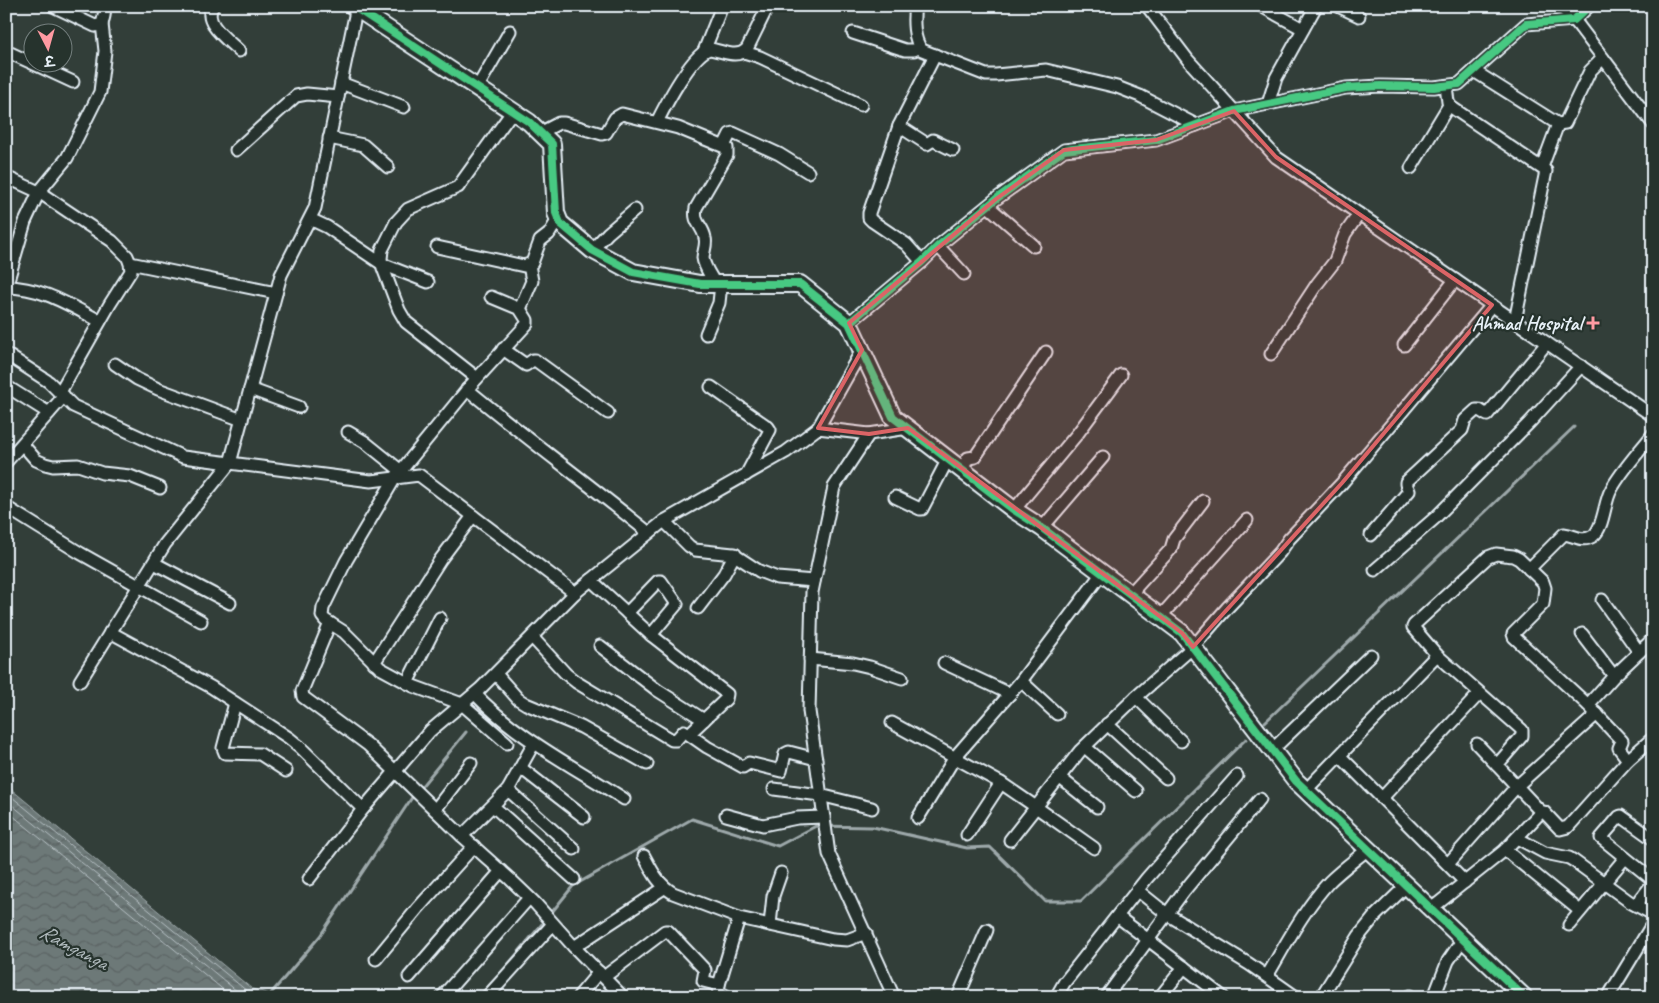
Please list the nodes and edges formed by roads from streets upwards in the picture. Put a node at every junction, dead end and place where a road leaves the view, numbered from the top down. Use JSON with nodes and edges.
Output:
{"nodes":[{"id":1,"x":53,"y":6,"type":"edge"},
{"id":2,"x":105,"y":6,"type":"edge"},
{"id":3,"x":213,"y":6,"type":"edge"},
{"id":4,"x":722,"y":6,"type":"edge"},
{"id":5,"x":768,"y":6,"type":"edge"},
{"id":6,"x":915,"y":6,"type":"edge"},
{"id":7,"x":1147,"y":6,"type":"edge"},
{"id":8,"x":1261,"y":6,"type":"edge"},
{"id":9,"x":1316,"y":6,"type":"edge"},
{"id":10,"x":1338,"y":6,"type":"edge"},
{"id":11,"x":1558,"y":6,"type":"edge"},
{"id":12,"x":1589,"y":6,"type":"edge"},
{"id":13,"x":355,"y":7,"type":"edge"},
{"id":14,"x":1276,"y":11,"type":"edge"},
{"id":15,"x":1359,"y":16,"type":"dead end"},
{"id":16,"x":1574,"y":20,"type":"junction"},
{"id":17,"x":102,"y":24,"type":"junction"},
{"id":18,"x":1303,"y":29,"type":"junction"},
{"id":19,"x":510,"y":31,"type":"dead end"},
{"id":20,"x":853,"y":33,"type":"dead end"},
{"id":21,"x":918,"y":47,"type":"junction"},
{"id":22,"x":6,"y":51,"type":"edge"},
{"id":23,"x":239,"y":51,"type":"dead end"},
{"id":24,"x":704,"y":51,"type":"junction"},
{"id":25,"x":744,"y":52,"type":"junction"},
{"id":26,"x":935,"y":55,"type":"junction"},
{"id":27,"x":1603,"y":58,"type":"junction"},
{"id":28,"x":1474,"y":71,"type":"junction"},
{"id":29,"x":73,"y":82,"type":"dead end"},
{"id":30,"x":341,"y":83,"type":"junction"},
{"id":31,"x":1446,"y":86,"type":"junction"},
{"id":32,"x":477,"y":88,"type":"junction"},
{"id":33,"x":338,"y":97,"type":"junction"},
{"id":34,"x":1268,"y":104,"type":"junction"},
{"id":35,"x":861,"y":105,"type":"dead end"},
{"id":36,"x":1449,"y":105,"type":"junction"},
{"id":37,"x":404,"y":107,"type":"dead end"},
{"id":38,"x":1234,"y":111,"type":"junction"},
{"id":39,"x":512,"y":112,"type":"junction"},
{"id":40,"x":657,"y":122,"type":"junction"},
{"id":41,"x":1558,"y":124,"type":"junction"},
{"id":42,"x":1653,"y":124,"type":"edge"},
{"id":43,"x":1196,"y":125,"type":"junction"},
{"id":44,"x":900,"y":126,"type":"junction"},
{"id":45,"x":540,"y":133,"type":"junction"},
{"id":46,"x":329,"y":138,"type":"junction"},
{"id":47,"x":724,"y":146,"type":"junction"},
{"id":48,"x":236,"y":150,"type":"dead end"},
{"id":49,"x":953,"y":150,"type":"dead end"},
{"id":50,"x":388,"y":167,"type":"dead end"},
{"id":51,"x":1542,"y":167,"type":"junction"},
{"id":52,"x":1411,"y":168,"type":"dead end"},
{"id":53,"x":808,"y":172,"type":"dead end"},
{"id":54,"x":6,"y":176,"type":"edge"},
{"id":55,"x":39,"y":192,"type":"junction"},
{"id":56,"x":988,"y":206,"type":"junction"},
{"id":57,"x":635,"y":210,"type":"dead end"},
{"id":58,"x":1359,"y":214,"type":"junction"},
{"id":59,"x":558,"y":218,"type":"junction"},
{"id":60,"x":310,"y":219,"type":"junction"},
{"id":61,"x":938,"y":246,"type":"junction"},
{"id":62,"x":1034,"y":246,"type":"dead end"},
{"id":63,"x":437,"y":247,"type":"dead end"},
{"id":64,"x":592,"y":250,"type":"junction"},
{"id":65,"x":922,"y":262,"type":"junction"},
{"id":66,"x":130,"y":264,"type":"junction"},
{"id":67,"x":382,"y":264,"type":"junction"},
{"id":68,"x":529,"y":265,"type":"junction"},
{"id":69,"x":964,"y":274,"type":"dead end"},
{"id":70,"x":1455,"y":280,"type":"junction"},
{"id":71,"x":428,"y":282,"type":"dead end"},
{"id":72,"x":718,"y":284,"type":"junction"},
{"id":73,"x":6,"y":287,"type":"edge"},
{"id":74,"x":276,"y":293,"type":"junction"},
{"id":75,"x":491,"y":297,"type":"dead end"},
{"id":76,"x":1492,"y":305,"type":"junction"},
{"id":77,"x":520,"y":309,"type":"junction"},
{"id":78,"x":100,"y":321,"type":"junction"},
{"id":79,"x":1515,"y":321,"type":"junction"},
{"id":80,"x":849,"y":323,"type":"junction"},
{"id":81,"x":706,"y":334,"type":"dead end"},
{"id":82,"x":1548,"y":343,"type":"junction"},
{"id":83,"x":1404,"y":345,"type":"dead end"},
{"id":84,"x":503,"y":350,"type":"junction"},
{"id":85,"x":862,"y":350,"type":"junction"},
{"id":86,"x":1046,"y":352,"type":"dead end"},
{"id":87,"x":6,"y":354,"type":"edge"},
{"id":88,"x":1271,"y":354,"type":"dead end"},
{"id":89,"x":115,"y":364,"type":"dead end"},
{"id":90,"x":1581,"y":366,"type":"junction"},
{"id":91,"x":1121,"y":375,"type":"dead end"},
{"id":92,"x":477,"y":378,"type":"junction"},
{"id":93,"x":6,"y":386,"type":"edge"},
{"id":94,"x":711,"y":387,"type":"dead end"},
{"id":95,"x":250,"y":389,"type":"junction"},
{"id":96,"x":467,"y":389,"type":"junction"},
{"id":97,"x":62,"y":394,"type":"junction"},
{"id":98,"x":299,"y":407,"type":"dead end"},
{"id":99,"x":49,"y":413,"type":"junction"},
{"id":100,"x":608,"y":413,"type":"dead end"},
{"id":101,"x":1653,"y":416,"type":"edge"},
{"id":102,"x":242,"y":420,"type":"junction"},
{"id":103,"x":818,"y":428,"type":"junction"},
{"id":104,"x":908,"y":428,"type":"junction"},
{"id":105,"x":348,"y":432,"type":"dead end"},
{"id":106,"x":869,"y":434,"type":"junction"},
{"id":107,"x":1653,"y":434,"type":"edge"},
{"id":108,"x":23,"y":445,"type":"junction"},
{"id":109,"x":1103,"y":457,"type":"dead end"},
{"id":110,"x":948,"y":459,"type":"junction"},
{"id":111,"x":6,"y":462,"type":"edge"},
{"id":112,"x":230,"y":463,"type":"junction"},
{"id":113,"x":962,"y":470,"type":"junction"},
{"id":114,"x":398,"y":475,"type":"junction"},
{"id":115,"x":746,"y":475,"type":"junction"},
{"id":116,"x":160,"y":488,"type":"dead end"},
{"id":117,"x":895,"y":498,"type":"dead end"},
{"id":118,"x":1203,"y":501,"type":"dead end"},
{"id":119,"x":6,"y":507,"type":"edge"},
{"id":120,"x":1014,"y":510,"type":"junction"},
{"id":121,"x":473,"y":516,"type":"junction"},
{"id":122,"x":1247,"y":520,"type":"dead end"},
{"id":123,"x":664,"y":521,"type":"junction"},
{"id":124,"x":1042,"y":528,"type":"junction"},
{"id":125,"x":649,"y":533,"type":"junction"},
{"id":126,"x":1371,"y":535,"type":"dead end"},
{"id":127,"x":735,"y":554,"type":"junction"},
{"id":128,"x":154,"y":563,"type":"junction"},
{"id":129,"x":1529,"y":569,"type":"junction"},
{"id":130,"x":1375,"y":570,"type":"dead end"},
{"id":131,"x":1102,"y":573,"type":"junction"},
{"id":132,"x":591,"y":580,"type":"junction"},
{"id":133,"x":814,"y":581,"type":"junction"},
{"id":134,"x":140,"y":587,"type":"junction"},
{"id":135,"x":575,"y":593,"type":"junction"},
{"id":136,"x":1130,"y":594,"type":"junction"},
{"id":137,"x":1602,"y":600,"type":"dead end"},
{"id":138,"x":230,"y":603,"type":"dead end"},
{"id":139,"x":698,"y":608,"type":"dead end"},
{"id":140,"x":627,"y":613,"type":"junction"},
{"id":141,"x":1160,"y":616,"type":"junction"},
{"id":142,"x":440,"y":618,"type":"dead end"},
{"id":143,"x":201,"y":621,"type":"dead end"},
{"id":144,"x":330,"y":623,"type":"junction"},
{"id":145,"x":110,"y":632,"type":"junction"},
{"id":146,"x":1582,"y":634,"type":"dead end"},
{"id":147,"x":650,"y":635,"type":"junction"},
{"id":148,"x":532,"y":637,"type":"junction"},
{"id":149,"x":1653,"y":639,"type":"edge"},
{"id":150,"x":600,"y":646,"type":"dead end"},
{"id":151,"x":1193,"y":647,"type":"junction"},
{"id":152,"x":1639,"y":652,"type":"junction"},
{"id":153,"x":1371,"y":655,"type":"dead end"},
{"id":154,"x":1437,"y":655,"type":"junction"},
{"id":155,"x":810,"y":659,"type":"junction"},
{"id":156,"x":374,"y":663,"type":"junction"},
{"id":157,"x":944,"y":663,"type":"dead end"},
{"id":158,"x":496,"y":674,"type":"junction"},
{"id":159,"x":1614,"y":676,"type":"junction"},
{"id":160,"x":902,"y":678,"type":"dead end"},
{"id":161,"x":80,"y":681,"type":"dead end"},
{"id":162,"x":1020,"y":681,"type":"junction"},
{"id":163,"x":407,"y":683,"type":"junction"},
{"id":164,"x":475,"y":694,"type":"junction"},
{"id":165,"x":1010,"y":694,"type":"junction"},
{"id":166,"x":1480,"y":694,"type":"junction"},
{"id":167,"x":1136,"y":697,"type":"junction"},
{"id":168,"x":235,"y":703,"type":"junction"},
{"id":169,"x":462,"y":704,"type":"junction"},
{"id":170,"x":1588,"y":705,"type":"junction"},
{"id":171,"x":1057,"y":714,"type":"dead end"},
{"id":172,"x":1597,"y":714,"type":"junction"},
{"id":173,"x":704,"y":720,"type":"junction"},
{"id":174,"x":892,"y":722,"type":"dead end"},
{"id":175,"x":1107,"y":724,"type":"junction"},
{"id":176,"x":689,"y":734,"type":"junction"},
{"id":177,"x":1653,"y":738,"type":"edge"},
{"id":178,"x":1180,"y":740,"type":"dead end"},
{"id":179,"x":507,"y":743,"type":"dead end"},
{"id":180,"x":534,"y":743,"type":"junction"},
{"id":181,"x":1477,"y":744,"type":"dead end"},
{"id":182,"x":1085,"y":747,"type":"junction"},
{"id":183,"x":1272,"y":750,"type":"junction"},
{"id":184,"x":1340,"y":756,"type":"junction"},
{"id":185,"x":954,"y":757,"type":"junction"},
{"id":186,"x":816,"y":759,"type":"junction"},
{"id":187,"x":1628,"y":760,"type":"junction"},
{"id":188,"x":471,"y":763,"type":"dead end"},
{"id":189,"x":648,"y":764,"type":"dead end"},
{"id":190,"x":1497,"y":765,"type":"junction"},
{"id":191,"x":521,"y":768,"type":"junction"},
{"id":192,"x":286,"y":771,"type":"dead end"},
{"id":193,"x":395,"y":771,"type":"junction"},
{"id":194,"x":1237,"y":776,"type":"dead end"},
{"id":195,"x":1059,"y":777,"type":"junction"},
{"id":196,"x":1166,"y":778,"type":"dead end"},
{"id":197,"x":1001,"y":784,"type":"junction"},
{"id":198,"x":1517,"y":786,"type":"junction"},
{"id":199,"x":774,"y":789,"type":"dead end"},
{"id":200,"x":508,"y":790,"type":"junction"},
{"id":201,"x":1306,"y":790,"type":"junction"},
{"id":202,"x":1136,"y":791,"type":"dead end"},
{"id":203,"x":820,"y":795,"type":"junction"},
{"id":204,"x":1382,"y":798,"type":"junction"},
{"id":205,"x":624,"y":799,"type":"dead end"},
{"id":206,"x":1260,"y":799,"type":"dead end"},
{"id":207,"x":493,"y":806,"type":"junction"},
{"id":208,"x":1098,"y":806,"type":"dead end"},
{"id":209,"x":1036,"y":807,"type":"junction"},
{"id":210,"x":872,"y":808,"type":"dead end"},
{"id":211,"x":363,"y":809,"type":"junction"},
{"id":212,"x":435,"y":810,"type":"junction"},
{"id":213,"x":1541,"y":812,"type":"junction"},
{"id":214,"x":726,"y":815,"type":"dead end"},
{"id":215,"x":584,"y":817,"type":"dead end"},
{"id":216,"x":918,"y":818,"type":"dead end"},
{"id":217,"x":824,"y":820,"type":"junction"},
{"id":218,"x":967,"y":835,"type":"dead end"},
{"id":219,"x":462,"y":836,"type":"junction"},
{"id":220,"x":1517,"y":838,"type":"junction"},
{"id":221,"x":1653,"y":839,"type":"edge"},
{"id":222,"x":1010,"y":840,"type":"dead end"},
{"id":223,"x":474,"y":846,"type":"junction"},
{"id":224,"x":1094,"y":848,"type":"dead end"},
{"id":225,"x":574,"y":849,"type":"dead end"},
{"id":226,"x":1368,"y":849,"type":"junction"},
{"id":227,"x":1505,"y":850,"type":"junction"},
{"id":228,"x":644,"y":856,"type":"dead end"},
{"id":229,"x":1625,"y":858,"type":"junction"},
{"id":230,"x":1448,"y":864,"type":"junction"},
{"id":231,"x":501,"y":871,"type":"junction"},
{"id":232,"x":781,"y":873,"type":"dead end"},
{"id":233,"x":309,"y":879,"type":"dead end"},
{"id":234,"x":574,"y":879,"type":"dead end"},
{"id":235,"x":1653,"y":881,"type":"edge"},
{"id":236,"x":1465,"y":882,"type":"junction"},
{"id":237,"x":1605,"y":883,"type":"junction"},
{"id":238,"x":1406,"y":886,"type":"junction"},
{"id":239,"x":664,"y":888,"type":"junction"},
{"id":240,"x":1137,"y":890,"type":"junction"},
{"id":241,"x":530,"y":898,"type":"junction"},
{"id":242,"x":1636,"y":905,"type":"junction"},
{"id":243,"x":1431,"y":909,"type":"junction"},
{"id":244,"x":1580,"y":911,"type":"junction"},
{"id":245,"x":1167,"y":914,"type":"junction"},
{"id":246,"x":1653,"y":914,"type":"edge"},
{"id":247,"x":1117,"y":916,"type":"junction"},
{"id":248,"x":739,"y":918,"type":"junction"},
{"id":249,"x":1653,"y":923,"type":"edge"},
{"id":250,"x":553,"y":924,"type":"junction"},
{"id":251,"x":770,"y":925,"type":"junction"},
{"id":252,"x":1569,"y":925,"type":"dead end"},
{"id":253,"x":987,"y":930,"type":"dead end"},
{"id":254,"x":866,"y":933,"type":"junction"},
{"id":255,"x":1149,"y":939,"type":"junction"},
{"id":256,"x":1463,"y":939,"type":"junction"},
{"id":257,"x":574,"y":947,"type":"junction"},
{"id":258,"x":376,"y":959,"type":"dead end"},
{"id":259,"x":1184,"y":967,"type":"junction"},
{"id":260,"x":601,"y":974,"type":"junction"},
{"id":261,"x":1267,"y":976,"type":"junction"},
{"id":262,"x":409,"y":977,"type":"dead end"},
{"id":263,"x":719,"y":985,"type":"junction"},
{"id":264,"x":1515,"y":994,"type":"edge"},
{"id":265,"x":1220,"y":996,"type":"edge"},
{"id":266,"x":442,"y":997,"type":"edge"},
{"id":267,"x":487,"y":997,"type":"edge"},
{"id":268,"x":578,"y":997,"type":"edge"},
{"id":269,"x":624,"y":997,"type":"edge"},
{"id":270,"x":728,"y":997,"type":"edge"},
{"id":271,"x":894,"y":997,"type":"edge"},
{"id":272,"x":958,"y":997,"type":"edge"},
{"id":273,"x":1056,"y":997,"type":"edge"},
{"id":274,"x":1106,"y":997,"type":"edge"},
{"id":275,"x":1160,"y":997,"type":"edge"},
{"id":276,"x":1296,"y":997,"type":"edge"},
{"id":277,"x":1321,"y":997,"type":"edge"},
{"id":278,"x":1434,"y":997,"type":"edge"},
{"id":279,"x":1608,"y":997,"type":"edge"}],
"edges":[{"from":1,"to":17,"type":"street"},
{"from":2,"to":17,"type":"street"},
{"from":3,"to":23,"type":"street"},
{"from":4,"to":24,"type":"street"},
{"from":5,"to":25,"type":"street"},
{"from":6,"to":21,"type":"street"},
{"from":7,"to":38,"type":"street"},
{"from":8,"to":14,"type":"street"},
{"from":9,"to":18,"type":"street"},
{"from":10,"to":15,"type":"street"},
{"from":11,"to":16,"type":"street"},
{"from":12,"to":16,"type":"street"},
{"from":13,"to":30,"type":"street"},
{"from":13,"to":32,"type":"street"},
{"from":14,"to":18,"type":"street"},
{"from":16,"to":27,"type":"street"},
{"from":16,"to":28,"type":"street"},
{"from":17,"to":55,"type":"street"},
{"from":18,"to":34,"type":"street"},
{"from":19,"to":32,"type":"street"},
{"from":20,"to":21,"type":"street"},
{"from":21,"to":26,"type":"street"},
{"from":22,"to":29,"type":"street"},
{"from":24,"to":25,"type":"street"},
{"from":24,"to":40,"type":"street"},
{"from":25,"to":35,"type":"street"},
{"from":26,"to":43,"type":"street"},
{"from":26,"to":44,"type":"street"},
{"from":27,"to":41,"type":"street"},
{"from":27,"to":42,"type":"street"},
{"from":28,"to":31,"type":"street"},
{"from":28,"to":41,"type":"street"},
{"from":30,"to":33,"type":"street"},
{"from":30,"to":37,"type":"street"},
{"from":31,"to":34,"type":"street"},
{"from":31,"to":36,"type":"street"},
{"from":32,"to":39,"type":"street"},
{"from":33,"to":46,"type":"street"},
{"from":33,"to":48,"type":"street"},
{"from":34,"to":38,"type":"street"},
{"from":36,"to":51,"type":"street"},
{"from":36,"to":52,"type":"street"},
{"from":38,"to":43,"type":"street"},
{"from":38,"to":58,"type":"street"},
{"from":39,"to":45,"type":"street"},
{"from":39,"to":67,"type":"street"},
{"from":40,"to":45,"type":"street"},
{"from":40,"to":47,"type":"street"},
{"from":41,"to":51,"type":"street"},
{"from":43,"to":56,"type":"street"},
{"from":44,"to":49,"type":"street"},
{"from":44,"to":65,"type":"street"},
{"from":45,"to":59,"type":"street"},
{"from":46,"to":50,"type":"street"},
{"from":46,"to":60,"type":"street"},
{"from":47,"to":53,"type":"street"},
{"from":47,"to":72,"type":"street"},
{"from":51,"to":79,"type":"street"},
{"from":54,"to":55,"type":"street"},
{"from":55,"to":66,"type":"street"},
{"from":55,"to":73,"type":"street"},
{"from":56,"to":61,"type":"street"},
{"from":56,"to":62,"type":"street"},
{"from":57,"to":64,"type":"street"},
{"from":58,"to":70,"type":"street"},
{"from":58,"to":88,"type":"street"},
{"from":59,"to":64,"type":"street"},
{"from":59,"to":68,"type":"street"},
{"from":60,"to":67,"type":"street"},
{"from":60,"to":74,"type":"street"},
{"from":61,"to":65,"type":"street"},
{"from":61,"to":69,"type":"street"},
{"from":63,"to":68,"type":"street"},
{"from":64,"to":72,"type":"street"},
{"from":65,"to":80,"type":"street"},
{"from":66,"to":74,"type":"street"},
{"from":66,"to":78,"type":"street"},
{"from":67,"to":71,"type":"street"},
{"from":67,"to":92,"type":"street"},
{"from":68,"to":77,"type":"street"},
{"from":70,"to":76,"type":"street"},
{"from":70,"to":83,"type":"street"},
{"from":72,"to":80,"type":"street"},
{"from":72,"to":81,"type":"street"},
{"from":73,"to":78,"type":"street"},
{"from":74,"to":95,"type":"street"},
{"from":75,"to":77,"type":"street"},
{"from":76,"to":79,"type":"street"},
{"from":76,"to":151,"type":"street"},
{"from":77,"to":84,"type":"street"},
{"from":78,"to":97,"type":"street"},
{"from":79,"to":82,"type":"street"},
{"from":80,"to":85,"type":"street"},
{"from":82,"to":90,"type":"street"},
{"from":82,"to":126,"type":"street"},
{"from":84,"to":92,"type":"street"},
{"from":84,"to":100,"type":"street"},
{"from":85,"to":103,"type":"street"},
{"from":85,"to":104,"type":"street"},
{"from":86,"to":113,"type":"street"},
{"from":87,"to":97,"type":"street"},
{"from":89,"to":102,"type":"street"},
{"from":90,"to":101,"type":"street"},
{"from":90,"to":130,"type":"street"},
{"from":91,"to":120,"type":"street"},
{"from":92,"to":96,"type":"street"},
{"from":93,"to":99,"type":"street"},
{"from":94,"to":115,"type":"street"},
{"from":95,"to":98,"type":"street"},
{"from":95,"to":102,"type":"street"},
{"from":96,"to":114,"type":"street"},
{"from":96,"to":125,"type":"street"},
{"from":97,"to":99,"type":"street"},
{"from":97,"to":112,"type":"street"},
{"from":99,"to":108,"type":"street"},
{"from":102,"to":112,"type":"street"},
{"from":103,"to":106,"type":"street"},
{"from":103,"to":115,"type":"street"},
{"from":104,"to":106,"type":"street"},
{"from":104,"to":110,"type":"street"},
{"from":105,"to":114,"type":"street"},
{"from":106,"to":133,"type":"street"},
{"from":107,"to":129,"type":"street"},
{"from":108,"to":111,"type":"street"},
{"from":108,"to":116,"type":"street"},
{"from":109,"to":124,"type":"street"},
{"from":110,"to":113,"type":"street"},
{"from":110,"to":117,"type":"street"},
{"from":112,"to":114,"type":"street"},
{"from":112,"to":128,"type":"street"},
{"from":113,"to":120,"type":"street"},
{"from":114,"to":121,"type":"street"},
{"from":114,"to":144,"type":"street"},
{"from":115,"to":123,"type":"street"},
{"from":118,"to":136,"type":"street"},
{"from":119,"to":134,"type":"street"},
{"from":120,"to":124,"type":"street"},
{"from":121,"to":135,"type":"street"},
{"from":121,"to":156,"type":"street"},
{"from":122,"to":141,"type":"street"},
{"from":123,"to":125,"type":"street"},
{"from":123,"to":127,"type":"street"},
{"from":124,"to":131,"type":"street"},
{"from":125,"to":132,"type":"street"},
{"from":127,"to":133,"type":"street"},
{"from":127,"to":139,"type":"street"},
{"from":128,"to":134,"type":"street"},
{"from":128,"to":138,"type":"street"},
{"from":129,"to":154,"type":"street"},
{"from":129,"to":170,"type":"street"},
{"from":131,"to":136,"type":"street"},
{"from":131,"to":162,"type":"street"},
{"from":132,"to":135,"type":"street"},
{"from":132,"to":140,"type":"street"},
{"from":133,"to":155,"type":"street"},
{"from":134,"to":143,"type":"street"},
{"from":134,"to":145,"type":"street"},
{"from":135,"to":148,"type":"street"},
{"from":136,"to":141,"type":"street"},
{"from":137,"to":152,"type":"street"},
{"from":140,"to":147,"type":"street"},
{"from":140,"to":147,"type":"street"},
{"from":141,"to":151,"type":"street"},
{"from":142,"to":163,"type":"street"},
{"from":144,"to":156,"type":"street"},
{"from":144,"to":193,"type":"street"},
{"from":145,"to":161,"type":"street"},
{"from":145,"to":168,"type":"street"},
{"from":146,"to":159,"type":"street"},
{"from":147,"to":173,"type":"street"},
{"from":148,"to":158,"type":"street"},
{"from":148,"to":176,"type":"street"},
{"from":149,"to":152,"type":"street"},
{"from":150,"to":173,"type":"street"},
{"from":151,"to":167,"type":"street"},
{"from":151,"to":183,"type":"street"},
{"from":152,"to":159,"type":"street"},
{"from":153,"to":183,"type":"street"},
{"from":154,"to":166,"type":"street"},
{"from":154,"to":184,"type":"street"},
{"from":155,"to":160,"type":"street"},
{"from":155,"to":186,"type":"street"},
{"from":156,"to":163,"type":"street"},
{"from":157,"to":165,"type":"street"},
{"from":158,"to":164,"type":"street"},
{"from":158,"to":189,"type":"street"},
{"from":159,"to":170,"type":"street"},
{"from":162,"to":165,"type":"street"},
{"from":162,"to":171,"type":"street"},
{"from":163,"to":169,"type":"street"},
{"from":164,"to":169,"type":"street"},
{"from":164,"to":180,"type":"street"},
{"from":165,"to":185,"type":"street"},
{"from":166,"to":190,"type":"street"},
{"from":166,"to":204,"type":"street"},
{"from":167,"to":175,"type":"street"},
{"from":167,"to":178,"type":"street"},
{"from":168,"to":192,"type":"street"},
{"from":168,"to":211,"type":"street"},
{"from":169,"to":179,"type":"street"},
{"from":169,"to":193,"type":"street"},
{"from":170,"to":172,"type":"street"},
{"from":172,"to":187,"type":"street"},
{"from":172,"to":198,"type":"street"},
{"from":173,"to":176,"type":"street"},
{"from":174,"to":185,"type":"street"},
{"from":175,"to":182,"type":"street"},
{"from":175,"to":196,"type":"street"},
{"from":176,"to":186,"type":"street"},
{"from":177,"to":187,"type":"street"},
{"from":180,"to":191,"type":"street"},
{"from":180,"to":205,"type":"street"},
{"from":181,"to":190,"type":"street"},
{"from":182,"to":195,"type":"street"},
{"from":182,"to":202,"type":"street"},
{"from":183,"to":201,"type":"street"},
{"from":184,"to":201,"type":"street"},
{"from":184,"to":204,"type":"street"},
{"from":185,"to":197,"type":"street"},
{"from":185,"to":216,"type":"street"},
{"from":186,"to":203,"type":"street"},
{"from":187,"to":213,"type":"street"},
{"from":188,"to":212,"type":"street"},
{"from":190,"to":198,"type":"street"},
{"from":191,"to":200,"type":"street"},
{"from":191,"to":215,"type":"street"},
{"from":193,"to":211,"type":"street"},
{"from":193,"to":212,"type":"street"},
{"from":194,"to":240,"type":"street"},
{"from":195,"to":208,"type":"street"},
{"from":195,"to":209,"type":"street"},
{"from":197,"to":209,"type":"street"},
{"from":197,"to":218,"type":"street"},
{"from":198,"to":213,"type":"street"},
{"from":198,"to":230,"type":"street"},
{"from":199,"to":203,"type":"street"},
{"from":200,"to":207,"type":"street"},
{"from":200,"to":225,"type":"street"},
{"from":201,"to":226,"type":"street"},
{"from":203,"to":210,"type":"street"},
{"from":203,"to":217,"type":"street"},
{"from":204,"to":230,"type":"street"},
{"from":206,"to":245,"type":"street"},
{"from":207,"to":219,"type":"street"},
{"from":207,"to":234,"type":"street"},
{"from":209,"to":222,"type":"street"},
{"from":209,"to":224,"type":"street"},
{"from":211,"to":233,"type":"street"},
{"from":212,"to":219,"type":"street"},
{"from":213,"to":220,"type":"street"},
{"from":214,"to":217,"type":"street"},
{"from":217,"to":254,"type":"street"},
{"from":219,"to":223,"type":"street"},
{"from":220,"to":227,"type":"street"},
{"from":220,"to":237,"type":"street"},
{"from":221,"to":229,"type":"street"},
{"from":223,"to":231,"type":"street"},
{"from":223,"to":258,"type":"street"},
{"from":226,"to":238,"type":"street"},
{"from":226,"to":261,"type":"street"},
{"from":227,"to":236,"type":"street"},
{"from":227,"to":244,"type":"street"},
{"from":228,"to":239,"type":"street"},
{"from":229,"to":235,"type":"street"},
{"from":229,"to":237,"type":"street"},
{"from":230,"to":236,"type":"street"},
{"from":231,"to":241,"type":"street"},
{"from":231,"to":262,"type":"street"},
{"from":232,"to":251,"type":"street"},
{"from":235,"to":242,"type":"street"},
{"from":236,"to":243,"type":"street"},
{"from":237,"to":242,"type":"street"},
{"from":237,"to":244,"type":"street"},
{"from":238,"to":243,"type":"street"},
{"from":238,"to":277,"type":"street"},
{"from":239,"to":248,"type":"street"},
{"from":239,"to":257,"type":"street"},
{"from":240,"to":245,"type":"street"},
{"from":240,"to":247,"type":"street"},
{"from":241,"to":250,"type":"street"},
{"from":241,"to":266,"type":"street"},
{"from":242,"to":246,"type":"street"},
{"from":243,"to":256,"type":"street"},
{"from":244,"to":252,"type":"street"},
{"from":245,"to":255,"type":"street"},
{"from":245,"to":261,"type":"street"},
{"from":247,"to":255,"type":"street"},
{"from":247,"to":273,"type":"street"},
{"from":248,"to":251,"type":"street"},
{"from":248,"to":263,"type":"street"},
{"from":249,"to":279,"type":"street"},
{"from":250,"to":257,"type":"street"},
{"from":250,"to":267,"type":"street"},
{"from":251,"to":254,"type":"street"},
{"from":253,"to":272,"type":"street"},
{"from":254,"to":271,"type":"street"},
{"from":255,"to":259,"type":"street"},
{"from":255,"to":274,"type":"street"},
{"from":256,"to":264,"type":"street"},
{"from":256,"to":278,"type":"street"},
{"from":257,"to":260,"type":"street"},
{"from":259,"to":265,"type":"street"},
{"from":259,"to":275,"type":"street"},
{"from":260,"to":263,"type":"street"},
{"from":260,"to":268,"type":"street"},
{"from":260,"to":269,"type":"street"},
{"from":261,"to":276,"type":"street"},
{"from":263,"to":270,"type":"street"}]}
